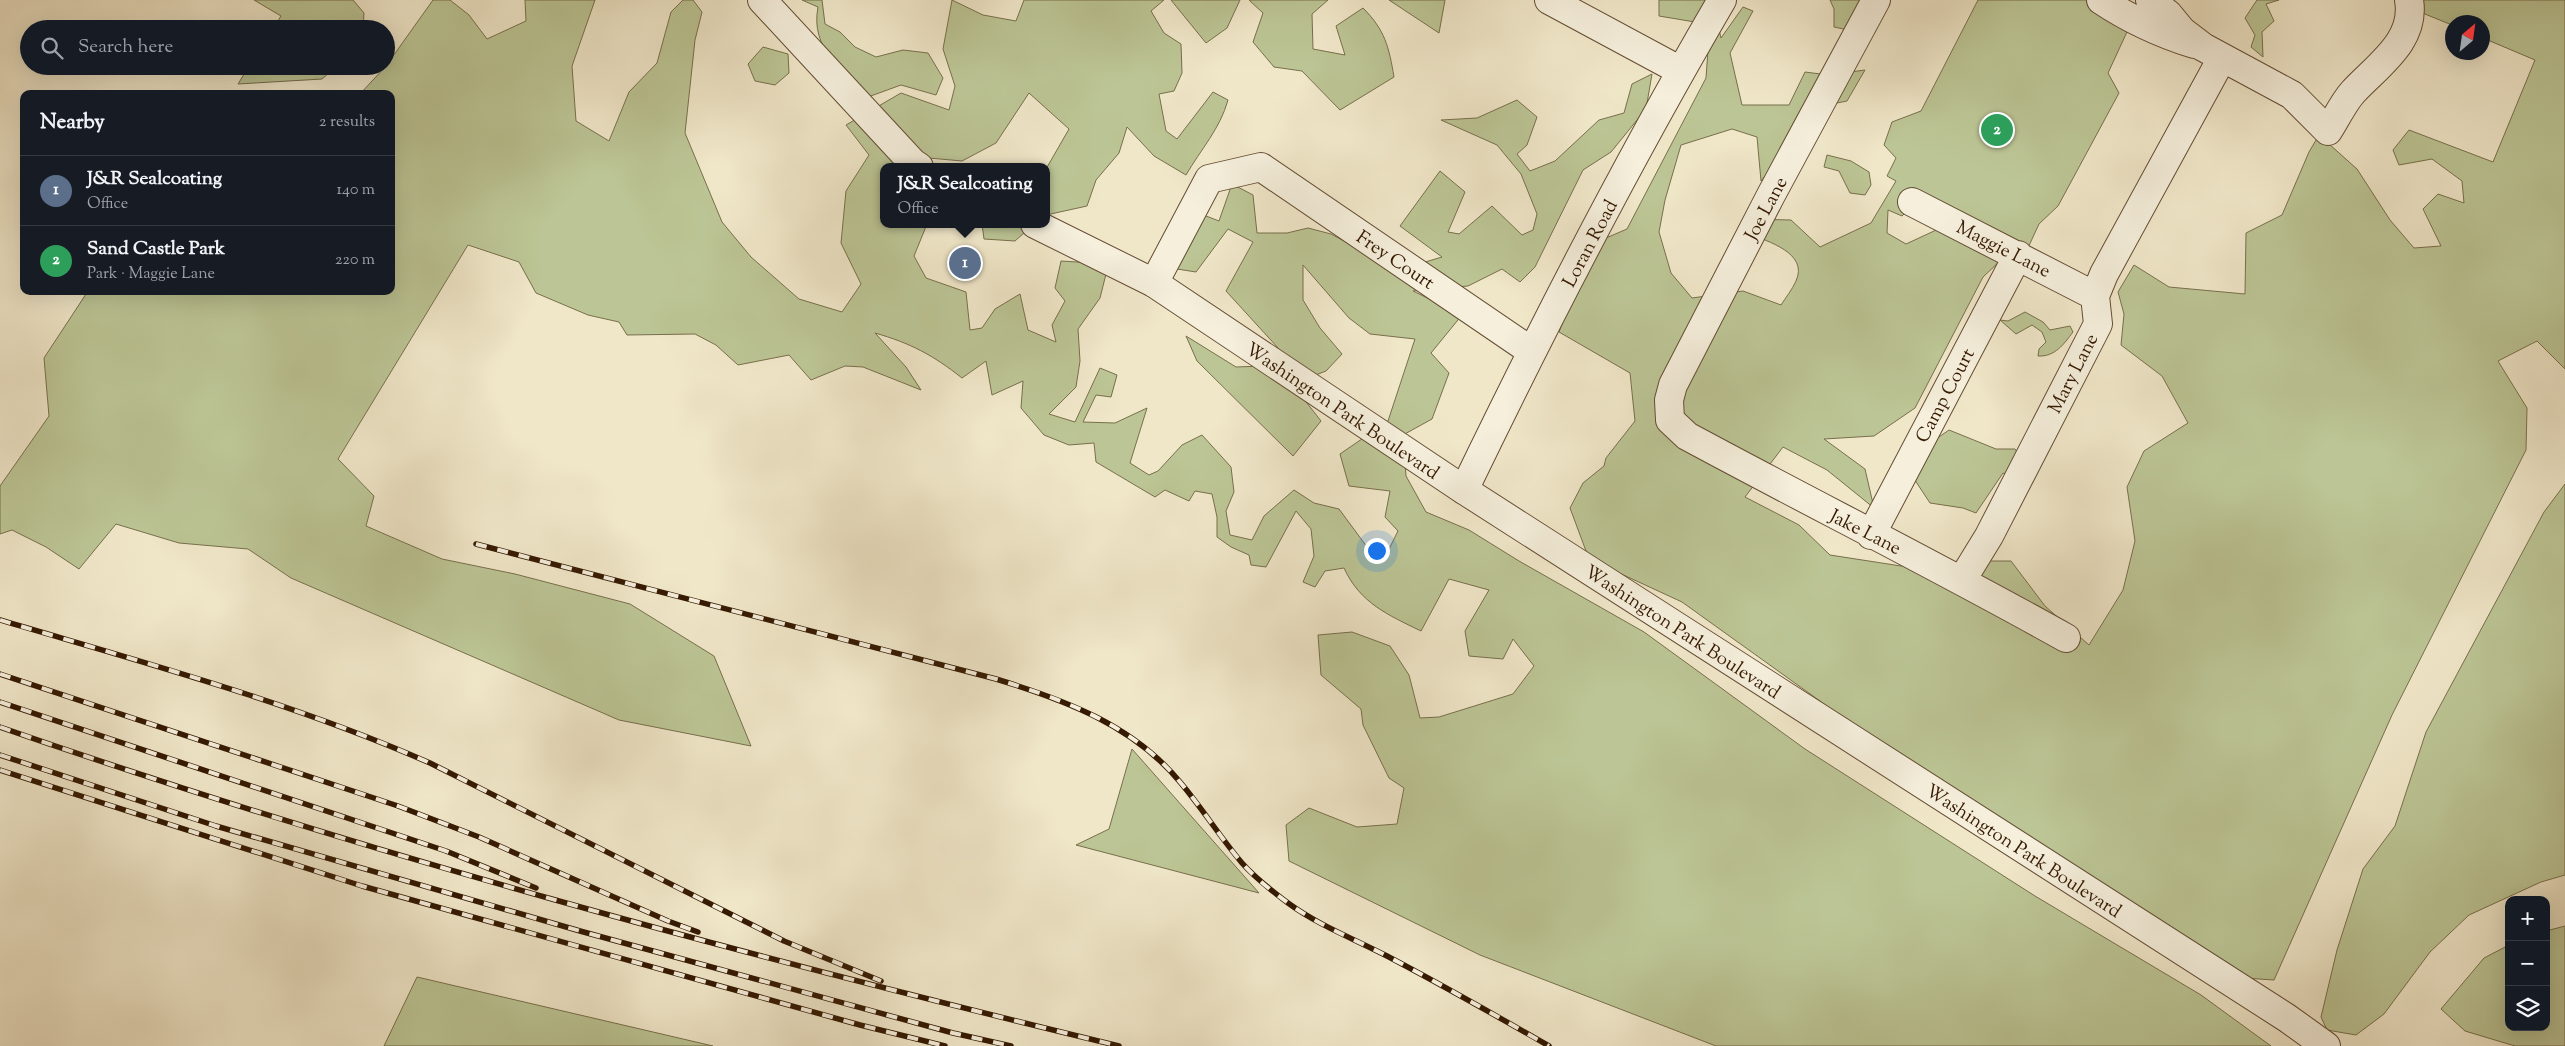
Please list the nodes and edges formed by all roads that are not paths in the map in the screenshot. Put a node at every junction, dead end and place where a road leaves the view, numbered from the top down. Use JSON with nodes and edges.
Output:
{"nodes":[{"id":1,"x":762,"y":0,"type":"edge"},
{"id":2,"x":1549,"y":0,"type":"edge"},
{"id":3,"x":1722,"y":0,"type":"edge"},
{"id":4,"x":1876,"y":0,"type":"edge"},
{"id":5,"x":2101,"y":0,"type":"edge"},
{"id":6,"x":2409,"y":0,"type":"edge"},
{"id":7,"x":2163,"y":12,"type":"edge"},
{"id":8,"x":2213,"y":52,"type":"junction"},
{"id":9,"x":1680,"y":71,"type":"junction"},
{"id":10,"x":912,"y":163,"type":"edge"},
{"id":11,"x":1912,"y":202,"type":"dead end"},
{"id":12,"x":1043,"y":228,"type":"edge"},
{"id":13,"x":2018,"y":255,"type":"junction"},
{"id":14,"x":1154,"y":283,"type":"junction"},
{"id":15,"x":2095,"y":296,"type":"junction"},
{"id":16,"x":1531,"y":351,"type":"junction"},
{"id":17,"x":1670,"y":420,"type":"joint"},
{"id":18,"x":1464,"y":490,"type":"junction"},
{"id":19,"x":1871,"y":534,"type":"junction"},
{"id":20,"x":1962,"y":580,"type":"junction"},
{"id":21,"x":2066,"y":638,"type":"dead end"},
{"id":22,"x":2326,"y":1046,"type":"edge"}],
"edges":[{"from":1,"to":10,"type":"street"},
{"from":2,"to":9,"type":"street"},
{"from":3,"to":9,"type":"street","name":"Loran Road"},
{"from":4,"to":17,"type":"street","name":"Joe Lane"},
{"from":5,"to":7,"type":"street"},
{"from":6,"to":8,"type":"street"},
{"from":7,"to":8,"type":"street"},
{"from":8,"to":15,"type":"street"},
{"from":9,"to":16,"type":"street","name":"Loran Road"},
{"from":11,"to":13,"type":"street","name":"Maggie Lane"},
{"from":12,"to":14,"type":"street","name":"Washington Park Boulevard"},
{"from":13,"to":15,"type":"street","name":"Maggie Lane"},
{"from":13,"to":19,"type":"street","name":"Camp Court"},
{"from":14,"to":16,"type":"street","name":"Frey Court"},
{"from":14,"to":18,"type":"street","name":"Washington Park Boulevard"},
{"from":15,"to":20,"type":"street","name":"Mary Lane"},
{"from":16,"to":18,"type":"street","name":"Loran Road"},
{"from":17,"to":19,"type":"street","name":"Jake Lane"},
{"from":18,"to":22,"type":"street","name":"Washington Park Boulevard"},
{"from":19,"to":20,"type":"street","name":"Jake Lane"},
{"from":20,"to":21,"type":"street","name":"Jake Lane"}]}
